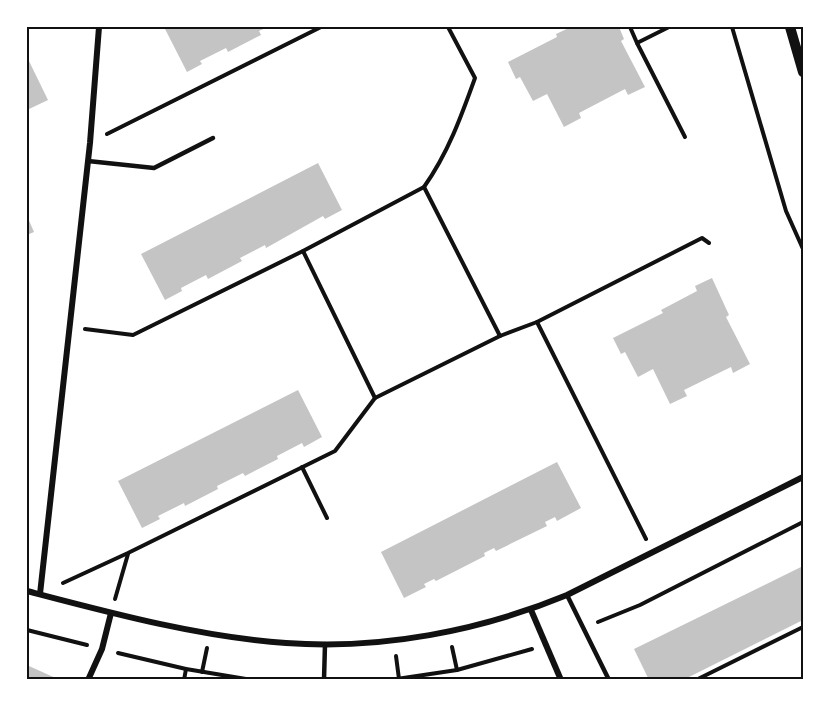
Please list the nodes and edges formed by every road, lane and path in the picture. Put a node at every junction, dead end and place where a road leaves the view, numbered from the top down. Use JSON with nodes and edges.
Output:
{"nodes":[{"id":1,"x":99,"y":27,"type":"edge"},
{"id":2,"x":321,"y":27,"type":"edge"},
{"id":3,"x":448,"y":27,"type":"edge"},
{"id":4,"x":630,"y":27,"type":"edge"},
{"id":5,"x":669,"y":27,"type":"edge"},
{"id":6,"x":732,"y":27,"type":"edge"},
{"id":7,"x":790,"y":27,"type":"edge"},
{"id":8,"x":638,"y":43,"type":"junction"},
{"id":9,"x":803,"y":72,"type":"edge"},
{"id":10,"x":685,"y":137,"type":"dead end"},
{"id":11,"x":213,"y":138,"type":"dead end"},
{"id":12,"x":90,"y":143,"type":"junction"},
{"id":13,"x":88,"y":161,"type":"junction"},
{"id":14,"x":424,"y":187,"type":"junction"},
{"id":15,"x":709,"y":243,"type":"dead end"},
{"id":16,"x":803,"y":249,"type":"edge"},
{"id":17,"x":303,"y":251,"type":"junction"},
{"id":18,"x":537,"y":322,"type":"junction"},
{"id":19,"x":68,"y":326,"type":"junction"},
{"id":20,"x":500,"y":336,"type":"junction"},
{"id":21,"x":375,"y":398,"type":"junction"},
{"id":22,"x":302,"y":467,"type":"junction"},
{"id":23,"x":803,"y":477,"type":"edge"},
{"id":24,"x":327,"y":518,"type":"dead end"},
{"id":25,"x":803,"y":522,"type":"edge"},
{"id":26,"x":128,"y":553,"type":"junction"},
{"id":27,"x":653,"y":553,"type":"junction"},
{"id":28,"x":27,"y":591,"type":"edge"},
{"id":29,"x":40,"y":594,"type":"junction"},
{"id":30,"x":567,"y":596,"type":"junction"},
{"id":31,"x":531,"y":610,"type":"junction"},
{"id":32,"x":111,"y":613,"type":"junction"},
{"id":33,"x":803,"y":627,"type":"edge"},
{"id":34,"x":584,"y":628,"type":"junction"},
{"id":35,"x":27,"y":630,"type":"edge"},
{"id":36,"x":449,"y":631,"type":"junction"},
{"id":37,"x":210,"y":633,"type":"junction"},
{"id":38,"x":394,"y":640,"type":"junction"},
{"id":39,"x":325,"y":644,"type":"junction"},
{"id":40,"x":544,"y":645,"type":"junction"},
{"id":41,"x":102,"y":649,"type":"junction"},
{"id":42,"x":186,"y":669,"type":"junction"},
{"id":43,"x":457,"y":670,"type":"junction"},
{"id":44,"x":202,"y":672,"type":"junction"},
{"id":45,"x":399,"y":679,"type":"edge"},
{"id":46,"x":409,"y":679,"type":"edge"},
{"id":47,"x":88,"y":680,"type":"edge"},
{"id":48,"x":184,"y":680,"type":"edge"},
{"id":49,"x":252,"y":680,"type":"edge"},
{"id":50,"x":324,"y":680,"type":"edge"},
{"id":51,"x":390,"y":680,"type":"edge"},
{"id":52,"x":561,"y":680,"type":"edge"},
{"id":53,"x":609,"y":680,"type":"edge"},
{"id":54,"x":696,"y":680,"type":"edge"}],
"edges":[{"from":1,"to":12,"type":"street"},
{"from":2,"to":12,"type":"path"},
{"from":3,"to":14,"type":"path"},
{"from":4,"to":8,"type":"path"},
{"from":5,"to":8,"type":"path"},
{"from":6,"to":16,"type":"path"},
{"from":7,"to":9,"type":"street"},
{"from":8,"to":10,"type":"path"},
{"from":11,"to":13,"type":"lane"},
{"from":12,"to":13,"type":"street"},
{"from":13,"to":19,"type":"street"},
{"from":14,"to":17,"type":"path"},
{"from":14,"to":20,"type":"path"},
{"from":15,"to":18,"type":"path"},
{"from":17,"to":19,"type":"path"},
{"from":17,"to":21,"type":"path"},
{"from":18,"to":20,"type":"path"},
{"from":18,"to":27,"type":"path"},
{"from":19,"to":29,"type":"street"},
{"from":20,"to":21,"type":"path"},
{"from":21,"to":22,"type":"path"},
{"from":22,"to":24,"type":"path"},
{"from":22,"to":26,"type":"path"},
{"from":23,"to":27,"type":"street"},
{"from":25,"to":34,"type":"path"},
{"from":26,"to":29,"type":"path"},
{"from":26,"to":32,"type":"path"},
{"from":27,"to":30,"type":"street"},
{"from":28,"to":29,"type":"street"},
{"from":29,"to":32,"type":"street"},
{"from":30,"to":31,"type":"street"},
{"from":30,"to":34,"type":"lane"},
{"from":31,"to":36,"type":"street"},
{"from":31,"to":40,"type":"street"},
{"from":32,"to":37,"type":"street"},
{"from":32,"to":41,"type":"street"},
{"from":33,"to":54,"type":"path"},
{"from":34,"to":53,"type":"lane"},
{"from":35,"to":41,"type":"path"},
{"from":36,"to":38,"type":"street"},
{"from":36,"to":43,"type":"path"},
{"from":37,"to":39,"type":"street"},
{"from":37,"to":44,"type":"path"},
{"from":38,"to":39,"type":"street"},
{"from":38,"to":45,"type":"path"},
{"from":39,"to":50,"type":"lane"},
{"from":40,"to":43,"type":"path"},
{"from":40,"to":52,"type":"street"},
{"from":41,"to":42,"type":"path"},
{"from":41,"to":47,"type":"street"},
{"from":42,"to":44,"type":"path"},
{"from":42,"to":48,"type":"path"},
{"from":43,"to":46,"type":"path"},
{"from":44,"to":49,"type":"path"},
{"from":45,"to":46,"type":"path"},
{"from":45,"to":51,"type":"path"}]}
